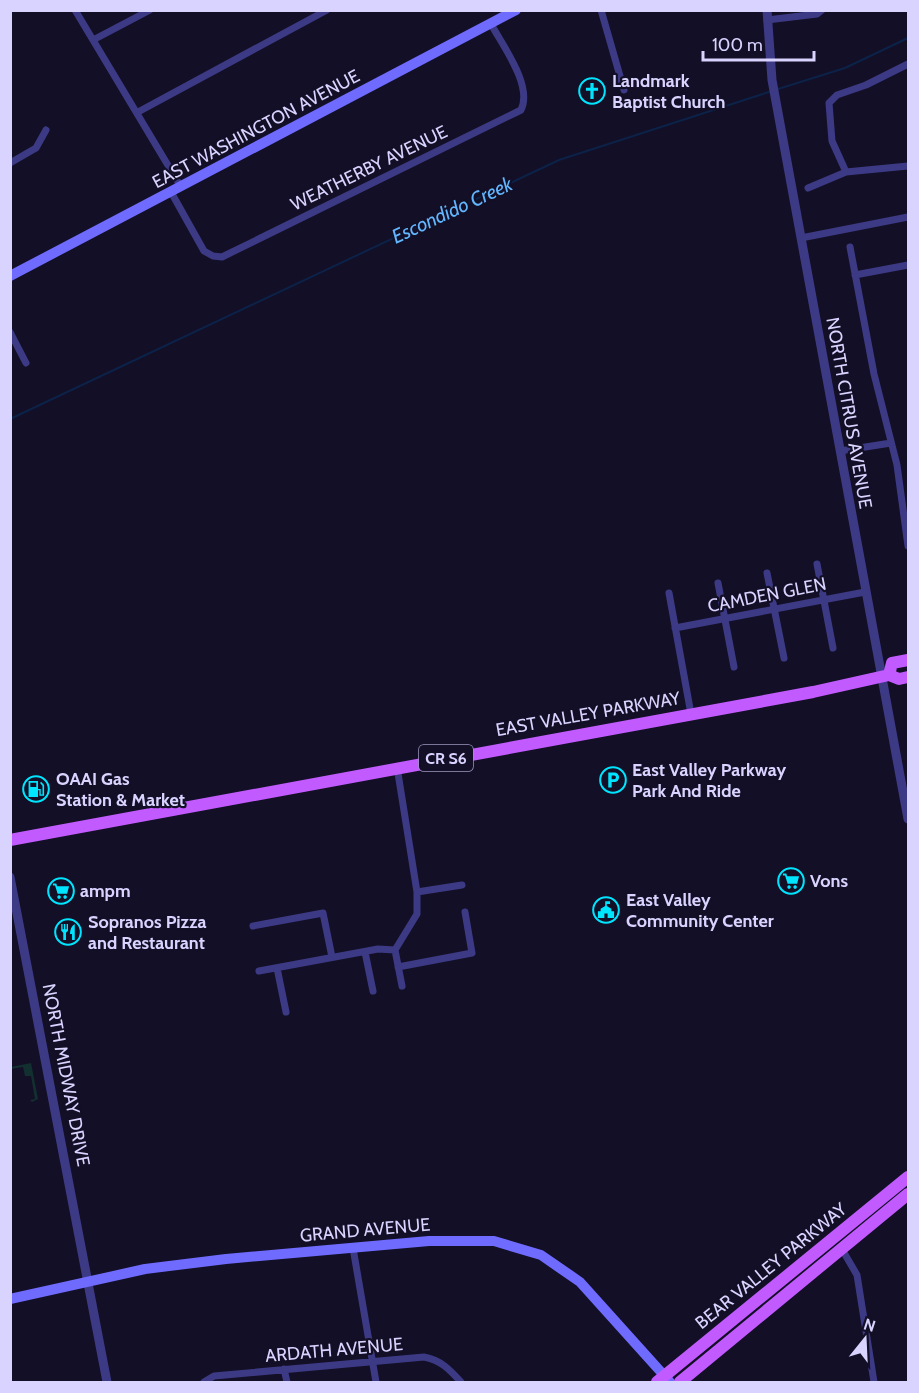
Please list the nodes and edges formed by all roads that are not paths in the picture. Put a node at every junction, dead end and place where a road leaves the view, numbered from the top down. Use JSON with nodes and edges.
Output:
{"nodes":[{"id":1,"x":75,"y":10,"type":"edge"},
{"id":2,"x":150,"y":10,"type":"edge"},
{"id":3,"x":327,"y":10,"type":"edge"},
{"id":4,"x":516,"y":10,"type":"edge"},
{"id":5,"x":601,"y":10,"type":"edge"},
{"id":6,"x":822,"y":10,"type":"edge"},
{"id":7,"x":503,"y":14,"type":"edge"},
{"id":8,"x":767,"y":15,"type":"edge"},
{"id":9,"x":491,"y":24,"type":"junction"},
{"id":10,"x":93,"y":40,"type":"junction"},
{"id":11,"x":909,"y":64,"type":"edge"},
{"id":12,"x":624,"y":90,"type":"dead end"},
{"id":13,"x":138,"y":112,"type":"junction"},
{"id":14,"x":46,"y":130,"type":"dead end"},
{"id":15,"x":10,"y":163,"type":"edge"},
{"id":16,"x":909,"y":166,"type":"edge"},
{"id":17,"x":846,"y":172,"type":"junction"},
{"id":18,"x":808,"y":188,"type":"dead end"},
{"id":19,"x":176,"y":189,"type":"junction"},
{"id":20,"x":909,"y":217,"type":"edge"},
{"id":21,"x":801,"y":238,"type":"junction"},
{"id":22,"x":850,"y":247,"type":"dead end"},
{"id":23,"x":909,"y":265,"type":"edge"},
{"id":24,"x":855,"y":275,"type":"junction"},
{"id":25,"x":10,"y":276,"type":"edge"},
{"id":26,"x":10,"y":332,"type":"edge"},
{"id":27,"x":26,"y":363,"type":"dead end"},
{"id":28,"x":891,"y":442,"type":"junction"},
{"id":29,"x":840,"y":451,"type":"junction"},
{"id":30,"x":909,"y":546,"type":"edge"},
{"id":31,"x":817,"y":564,"type":"dead end"},
{"id":32,"x":767,"y":573,"type":"dead end"},
{"id":33,"x":718,"y":583,"type":"dead end"},
{"id":34,"x":865,"y":592,"type":"junction"},
{"id":35,"x":669,"y":593,"type":"dead end"},
{"id":36,"x":824,"y":600,"type":"junction"},
{"id":37,"x":774,"y":609,"type":"junction"},
{"id":38,"x":725,"y":618,"type":"junction"},
{"id":39,"x":675,"y":628,"type":"junction"},
{"id":40,"x":833,"y":648,"type":"dead end"},
{"id":41,"x":784,"y":658,"type":"dead end"},
{"id":42,"x":909,"y":660,"type":"edge"},
{"id":43,"x":734,"y":667,"type":"dead end"},
{"id":44,"x":886,"y":676,"type":"junction"},
{"id":45,"x":909,"y":677,"type":"edge"},
{"id":46,"x":691,"y":714,"type":"junction"},
{"id":47,"x":398,"y":767,"type":"junction"},
{"id":48,"x":909,"y":819,"type":"edge"},
{"id":49,"x":10,"y":840,"type":"edge"},
{"id":50,"x":10,"y":877,"type":"edge"},
{"id":51,"x":462,"y":885,"type":"dead end"},
{"id":52,"x":417,"y":892,"type":"junction"},
{"id":53,"x":465,"y":912,"type":"dead end"},
{"id":54,"x":252,"y":926,"type":"dead end"},
{"id":55,"x":395,"y":950,"type":"junction"},
{"id":56,"x":365,"y":952,"type":"junction"},
{"id":57,"x":332,"y":957,"type":"junction"},
{"id":58,"x":398,"y":967,"type":"junction"},
{"id":59,"x":277,"y":968,"type":"junction"},
{"id":60,"x":259,"y":971,"type":"dead end"},
{"id":61,"x":402,"y":986,"type":"dead end"},
{"id":62,"x":373,"y":991,"type":"dead end"},
{"id":63,"x":286,"y":1012,"type":"dead end"},
{"id":64,"x":909,"y":1177,"type":"edge"},
{"id":65,"x":909,"y":1194,"type":"edge"},
{"id":66,"x":352,"y":1248,"type":"junction"},
{"id":67,"x":843,"y":1251,"type":"junction"},
{"id":68,"x":88,"y":1280,"type":"junction"},
{"id":69,"x":10,"y":1299,"type":"edge"},
{"id":70,"x":372,"y":1361,"type":"junction"},
{"id":71,"x":284,"y":1369,"type":"junction"},
{"id":72,"x":664,"y":1380,"type":"edge"},
{"id":73,"x":107,"y":1383,"type":"edge"},
{"id":74,"x":204,"y":1383,"type":"edge"},
{"id":75,"x":287,"y":1383,"type":"edge"},
{"id":76,"x":376,"y":1383,"type":"edge"},
{"id":77,"x":461,"y":1383,"type":"edge"},
{"id":78,"x":680,"y":1383,"type":"edge"},
{"id":79,"x":874,"y":1383,"type":"edge"}],
"edges":[{"from":1,"to":10,"type":"street","name":"WEATHERBY AVENUE"},
{"from":2,"to":10,"type":"street"},
{"from":3,"to":13,"type":"street"},
{"from":4,"to":7,"type":"main road","name":"EAST WASHINGTON AVENUE"},
{"from":5,"to":12,"type":"street"},
{"from":6,"to":8,"type":"street"},
{"from":7,"to":9,"type":"main road","name":"EAST WASHINGTON AVENUE"},
{"from":8,"to":21,"type":"street","name":"NORTH CITRUS AVENUE"},
{"from":9,"to":19,"type":"main road","name":"EAST WASHINGTON AVENUE"},
{"from":9,"to":19,"type":"street","name":"WEATHERBY AVENUE"},
{"from":10,"to":13,"type":"street","name":"WEATHERBY AVENUE"},
{"from":11,"to":17,"type":"street"},
{"from":13,"to":19,"type":"street","name":"WEATHERBY AVENUE"},
{"from":14,"to":15,"type":"street"},
{"from":16,"to":17,"type":"street"},
{"from":17,"to":18,"type":"street"},
{"from":19,"to":25,"type":"main road","name":"EAST WASHINGTON AVENUE"},
{"from":20,"to":21,"type":"street"},
{"from":21,"to":29,"type":"street","name":"NORTH CITRUS AVENUE"},
{"from":22,"to":24,"type":"street"},
{"from":23,"to":24,"type":"street"},
{"from":24,"to":28,"type":"street"},
{"from":26,"to":27,"type":"street"},
{"from":28,"to":29,"type":"street"},
{"from":28,"to":30,"type":"street"},
{"from":29,"to":34,"type":"street","name":"NORTH CITRUS AVENUE"},
{"from":31,"to":36,"type":"street"},
{"from":32,"to":37,"type":"street"},
{"from":33,"to":38,"type":"street"},
{"from":34,"to":36,"type":"street","name":"CAMDEN GLEN"},
{"from":34,"to":44,"type":"street","name":"NORTH CITRUS AVENUE"},
{"from":35,"to":39,"type":"street"},
{"from":36,"to":37,"type":"street","name":"CAMDEN GLEN"},
{"from":36,"to":40,"type":"street"},
{"from":37,"to":38,"type":"street","name":"CAMDEN GLEN"},
{"from":37,"to":41,"type":"street"},
{"from":38,"to":39,"type":"street","name":"CAMDEN GLEN"},
{"from":38,"to":43,"type":"street"},
{"from":39,"to":46,"type":"street"},
{"from":42,"to":44,"type":"main road","name":"EAST VALLEY PARKWAY","number":"CR S6"},
{"from":44,"to":45,"type":"main road","name":"EAST VALLEY PARKWAY","number":"CR S6"},
{"from":44,"to":46,"type":"main road","name":"EAST VALLEY PARKWAY","number":"CR S6"},
{"from":44,"to":48,"type":"street","name":"NORTH CITRUS AVENUE"},
{"from":46,"to":47,"type":"main road","name":"EAST VALLEY PARKWAY","number":"CR S6"},
{"from":47,"to":49,"type":"main road","name":"EAST VALLEY PARKWAY","number":"CR S6"},
{"from":47,"to":52,"type":"street"},
{"from":50,"to":68,"type":"street","name":"NORTH MIDWAY DRIVE"},
{"from":51,"to":52,"type":"street"},
{"from":52,"to":55,"type":"street"},
{"from":53,"to":58,"type":"street"},
{"from":54,"to":57,"type":"street"},
{"from":55,"to":56,"type":"street"},
{"from":55,"to":58,"type":"street"},
{"from":56,"to":57,"type":"street"},
{"from":56,"to":62,"type":"street"},
{"from":57,"to":59,"type":"street"},
{"from":58,"to":61,"type":"street"},
{"from":59,"to":60,"type":"street"},
{"from":59,"to":63,"type":"street"},
{"from":64,"to":72,"type":"main road","name":"BEAR VALLEY PARKWAY"},
{"from":65,"to":67,"type":"main road","name":"BEAR VALLEY PARKWAY"},
{"from":66,"to":68,"type":"main road","name":"GRAND AVENUE"},
{"from":66,"to":70,"type":"street"},
{"from":66,"to":72,"type":"main road","name":"GRAND AVENUE"},
{"from":67,"to":78,"type":"main road","name":"BEAR VALLEY PARKWAY"},
{"from":67,"to":79,"type":"street"},
{"from":68,"to":69,"type":"main road","name":"GRAND AVENUE"},
{"from":68,"to":73,"type":"street","name":"NORTH MIDWAY DRIVE"},
{"from":70,"to":71,"type":"street","name":"ARDATH AVENUE"},
{"from":70,"to":76,"type":"street"},
{"from":70,"to":77,"type":"street","name":"ARDATH AVENUE"},
{"from":71,"to":74,"type":"street","name":"ARDATH AVENUE"},
{"from":71,"to":75,"type":"street"}]}
